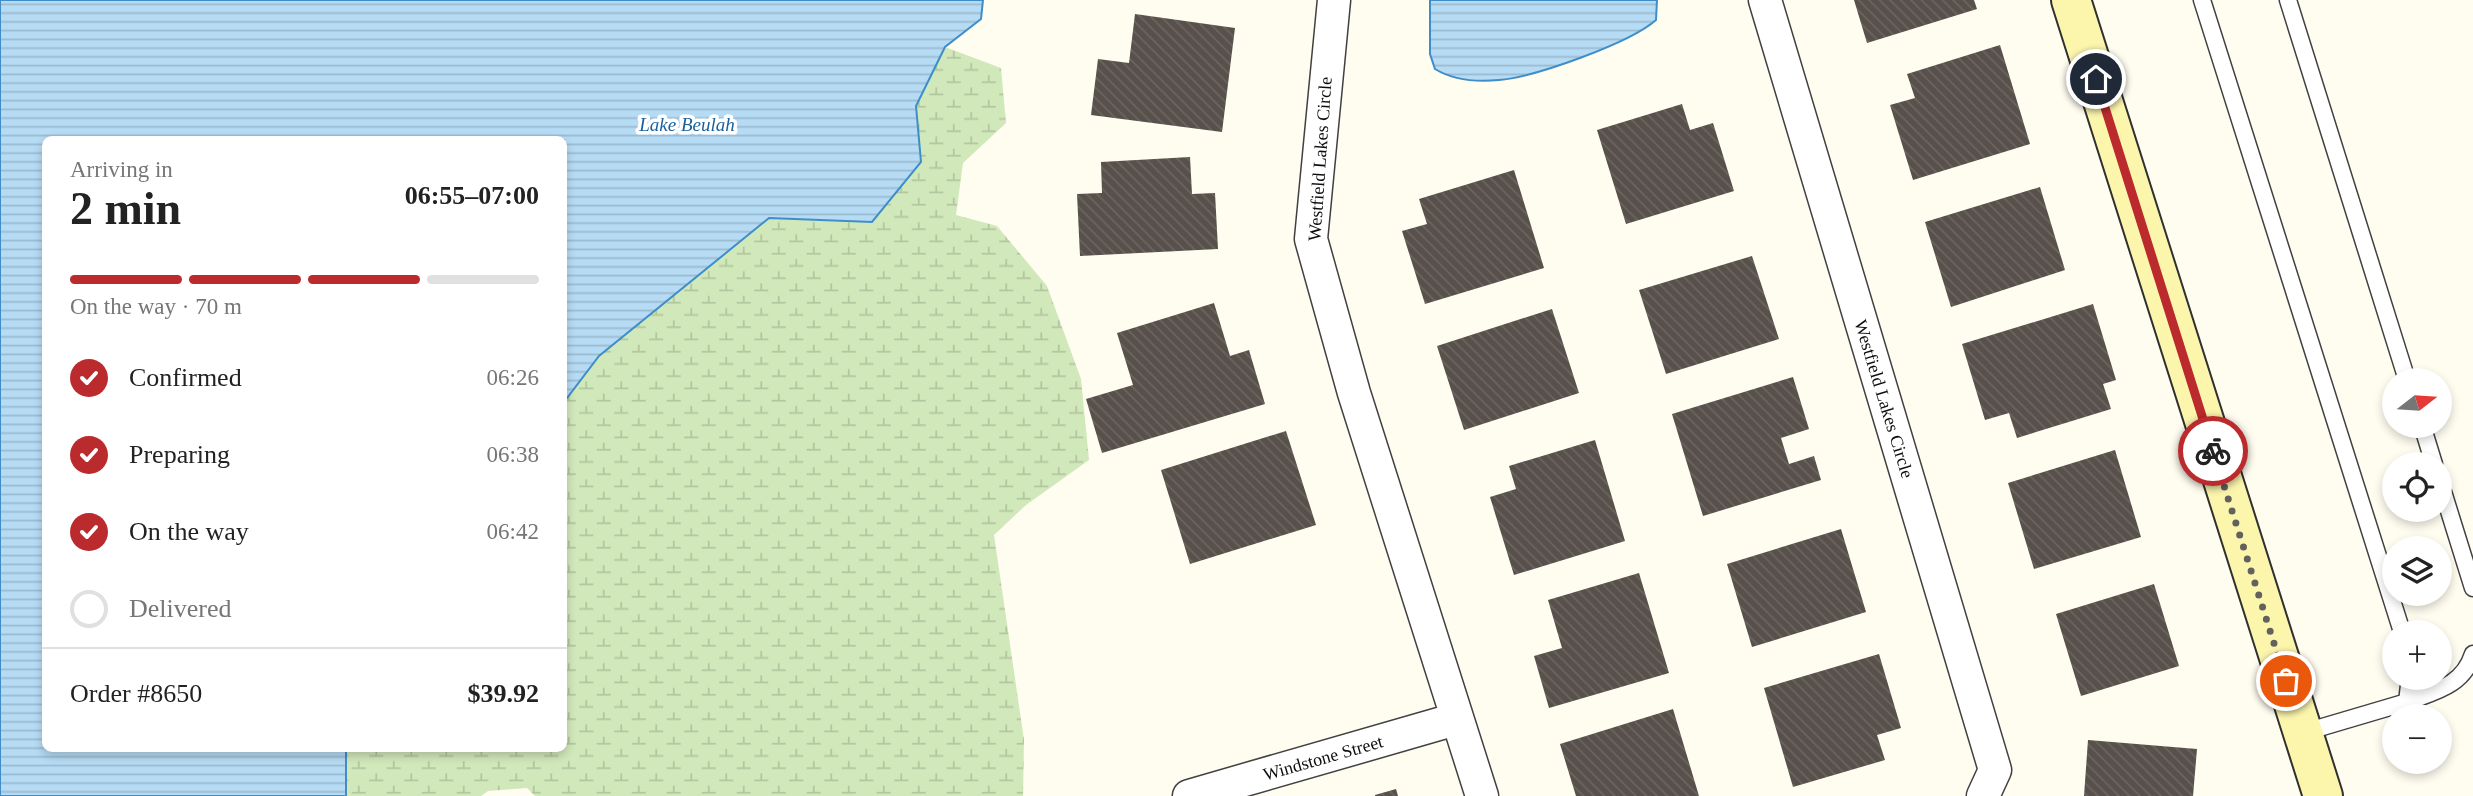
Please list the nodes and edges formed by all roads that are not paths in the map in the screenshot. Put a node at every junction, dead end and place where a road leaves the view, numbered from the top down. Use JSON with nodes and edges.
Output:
{"nodes":[{"id":1,"x":1334,"y":0,"type":"edge"},
{"id":2,"x":1766,"y":0,"type":"edge"},
{"id":3,"x":2071,"y":0,"type":"edge"},
{"id":4,"x":2202,"y":0,"type":"edge"},
{"id":5,"x":2288,"y":0,"type":"edge"},
{"id":6,"x":2403,"y":368,"type":"edge"},
{"id":7,"x":2452,"y":521,"type":"edge"},
{"id":8,"x":2473,"y":588,"type":"edge"},
{"id":9,"x":2398,"y":620,"type":"edge"},
{"id":10,"x":2473,"y":654,"type":"edge"},
{"id":11,"x":2408,"y":690,"type":"edge"},
{"id":12,"x":2407,"y":702,"type":"junction"},
{"id":13,"x":1456,"y":719,"type":"junction"},
{"id":14,"x":2302,"y":733,"type":"junction"},
{"id":15,"x":1189,"y":796,"type":"edge"},
{"id":16,"x":1482,"y":796,"type":"edge"},
{"id":17,"x":1983,"y":796,"type":"edge"},
{"id":18,"x":2323,"y":796,"type":"edge"}],
"edges":[{"from":1,"to":13,"type":"street","name":"Westfield Lakes Circle"},
{"from":2,"to":17,"type":"street","name":"Westfield Lakes Circle"},
{"from":3,"to":14,"type":"street"},
{"from":4,"to":9,"type":"lane"},
{"from":5,"to":6,"type":"lane"},
{"from":7,"to":8,"type":"lane"},
{"from":10,"to":12,"type":"lane"},
{"from":11,"to":12,"type":"lane"},
{"from":12,"to":14,"type":"lane"},
{"from":13,"to":15,"type":"street","name":"Windstone Street"},
{"from":13,"to":16,"type":"street","name":"Westfield Lakes Circle"},
{"from":14,"to":18,"type":"street"}]}
